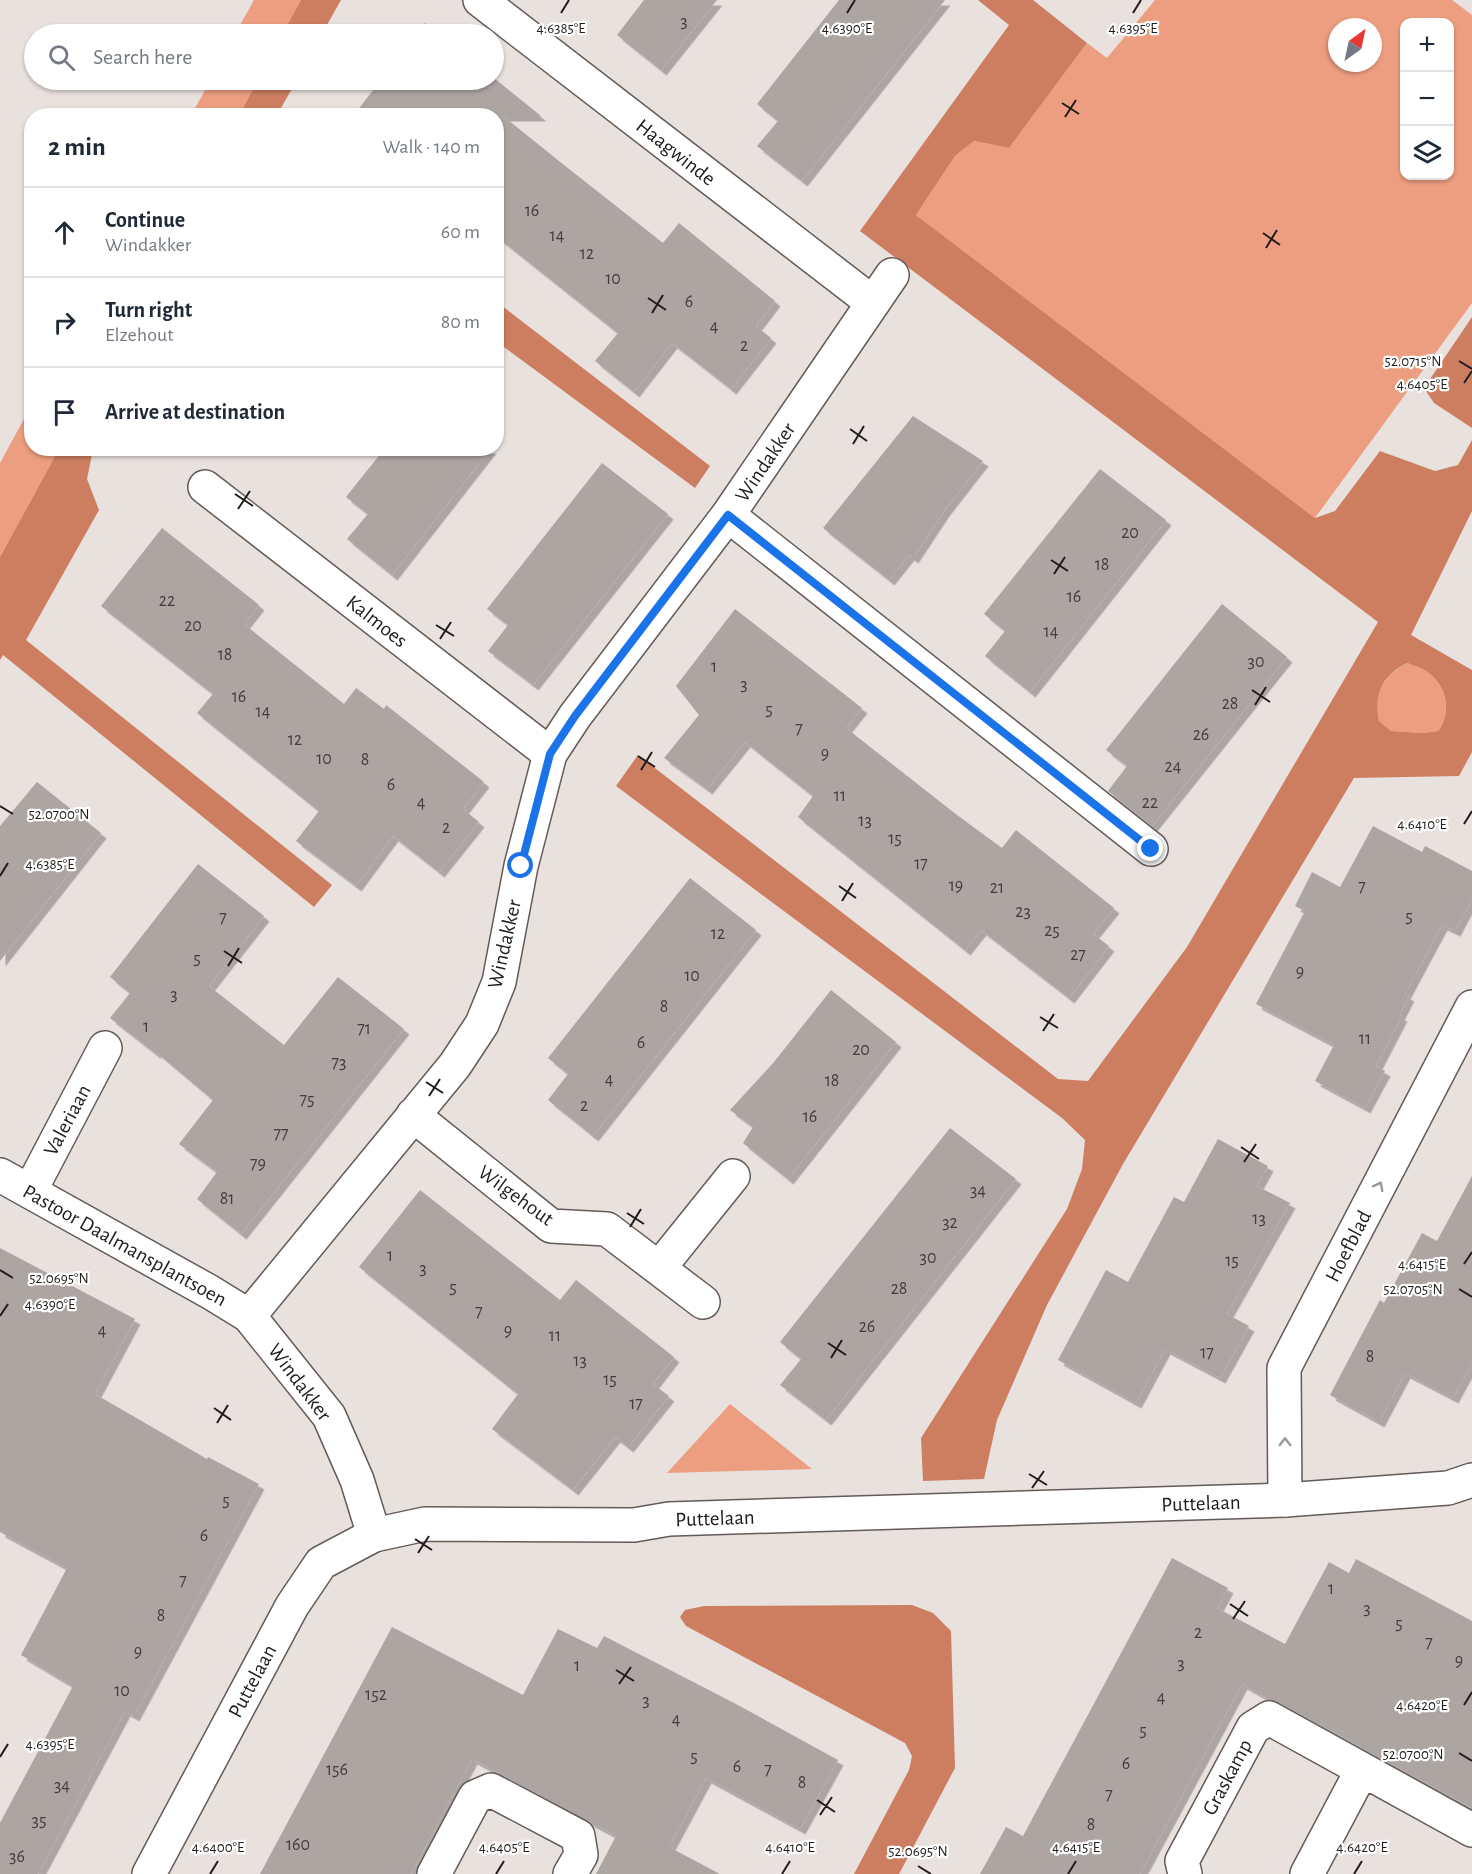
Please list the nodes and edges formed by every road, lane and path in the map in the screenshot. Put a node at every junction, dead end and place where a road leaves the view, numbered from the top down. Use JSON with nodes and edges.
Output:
{"nodes":[{"id":1,"x":480,"y":0,"type":"edge"},
{"id":2,"x":892,"y":275,"type":"dead end"},
{"id":3,"x":873,"y":303,"type":"junction"},
{"id":4,"x":205,"y":487,"type":"dead end"},
{"id":5,"x":728,"y":515,"type":"junction"},
{"id":6,"x":550,"y":754,"type":"junction"},
{"id":7,"x":1151,"y":849,"type":"dead end"},
{"id":8,"x":1472,"y":1007,"type":"edge"},
{"id":9,"x":105,"y":1048,"type":"dead end"},
{"id":10,"x":412,"y":1115,"type":"junction"},
{"id":11,"x":0,"y":1175,"type":"edge"},
{"id":12,"x":733,"y":1176,"type":"dead end"},
{"id":13,"x":30,"y":1191,"type":"junction"},
{"id":14,"x":659,"y":1268,"type":"junction"},
{"id":15,"x":703,"y":1302,"type":"dead end"},
{"id":16,"x":249,"y":1316,"type":"junction"},
{"id":17,"x":1472,"y":1480,"type":"edge"},
{"id":18,"x":1285,"y":1500,"type":"junction"},
{"id":19,"x":374,"y":1535,"type":"junction"},
{"id":20,"x":1362,"y":1770,"type":"junction"},
{"id":21,"x":1472,"y":1830,"type":"edge"},
{"id":22,"x":149,"y":1874,"type":"edge"},
{"id":23,"x":434,"y":1874,"type":"edge"},
{"id":24,"x":570,"y":1874,"type":"edge"},
{"id":25,"x":1185,"y":1874,"type":"edge"},
{"id":26,"x":1307,"y":1874,"type":"edge"}],
"edges":[{"from":1,"to":3,"type":"street","name":"Haagwinde"},
{"from":2,"to":3,"type":"street","name":"Windakker"},
{"from":3,"to":5,"type":"street","name":"Windakker"},
{"from":4,"to":6,"type":"street","name":"Kalmoes"},
{"from":5,"to":6,"type":"street","name":"Windakker"},
{"from":5,"to":7,"type":"street"},
{"from":6,"to":10,"type":"street","name":"Windakker"},
{"from":18,"to":8,"type":"street","name":"Hoefblad","one_way":true},
{"from":9,"to":13,"type":"street","name":"Valeriaan"},
{"from":10,"to":14,"type":"street","name":"Wilgehout"},
{"from":10,"to":16,"type":"street","name":"Windakker"},
{"from":11,"to":13,"type":"street","name":"Pastoor Daalmansplantsoen"},
{"from":12,"to":14,"type":"street"},
{"from":13,"to":16,"type":"street","name":"Pastoor Daalmansplantsoen"},
{"from":14,"to":15,"type":"street","name":"Wilgehout"},
{"from":16,"to":19,"type":"street","name":"Windakker"},
{"from":17,"to":18,"type":"street","name":"Puttelaan"},
{"from":18,"to":19,"type":"street","name":"Puttelaan"},
{"from":19,"to":22,"type":"street","name":"Puttelaan"},
{"from":20,"to":21,"type":"street","name":"Graskamp"},
{"from":20,"to":25,"type":"street","name":"Graskamp"},
{"from":20,"to":26,"type":"street"},
{"from":23,"to":24,"type":"street"}]}
